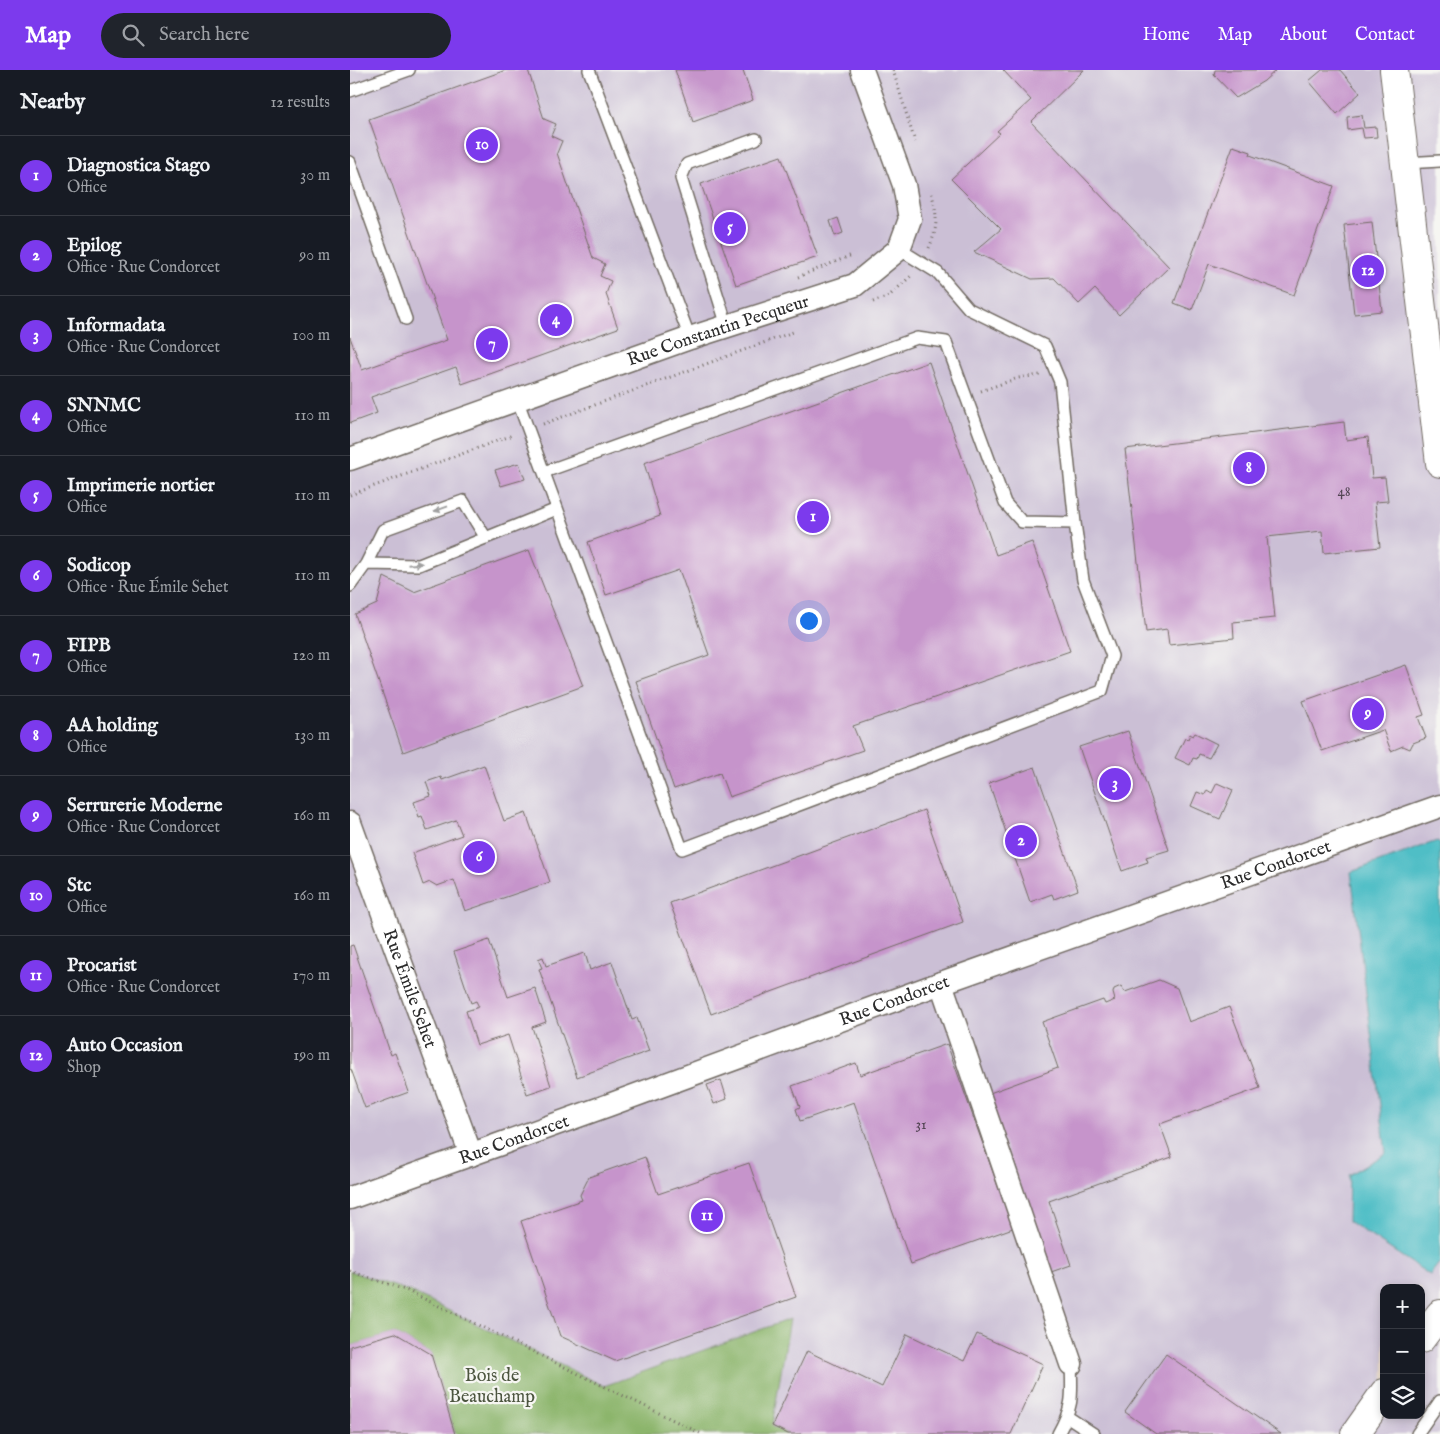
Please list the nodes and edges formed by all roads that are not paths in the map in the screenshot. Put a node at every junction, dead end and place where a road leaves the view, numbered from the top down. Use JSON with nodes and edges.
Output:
{"nodes":[{"id":1,"x":409,"y":70,"type":"edge"},
{"id":2,"x":589,"y":70,"type":"edge"},
{"id":3,"x":862,"y":70,"type":"edge"},
{"id":4,"x":1394,"y":70,"type":"edge"},
{"id":5,"x":350,"y":91,"type":"edge"},
{"id":6,"x":756,"y":139,"type":"dead end"},
{"id":7,"x":1440,"y":161,"type":"edge"},
{"id":8,"x":350,"y":162,"type":"edge"},
{"id":9,"x":1405,"y":163,"type":"junction"},
{"id":10,"x":899,"y":249,"type":"junction"},
{"id":11,"x":406,"y":319,"type":"dead end"},
{"id":12,"x":727,"y":326,"type":"junction"},
{"id":13,"x":690,"y":338,"type":"junction"},
{"id":14,"x":517,"y":399,"type":"junction"},
{"id":15,"x":350,"y":459,"type":"edge"},
{"id":16,"x":1440,"y":463,"type":"edge"},
{"id":17,"x":544,"y":472,"type":"junction"},
{"id":18,"x":557,"y":509,"type":"junction"},
{"id":19,"x":1074,"y":523,"type":"junction"},
{"id":20,"x":486,"y":538,"type":"junction"},
{"id":21,"x":366,"y":564,"type":"junction"},
{"id":22,"x":350,"y":586,"type":"edge"},
{"id":23,"x":1440,"y":806,"type":"edge"},
{"id":24,"x":350,"y":822,"type":"edge"},
{"id":25,"x":941,"y":983,"type":"junction"},
{"id":26,"x":471,"y":1155,"type":"junction"},
{"id":27,"x":350,"y":1198,"type":"edge"},
{"id":28,"x":1440,"y":1314,"type":"edge"},
{"id":29,"x":1425,"y":1334,"type":"edge"},
{"id":30,"x":1071,"y":1364,"type":"joint"},
{"id":31,"x":1380,"y":1399,"type":"edge"},
{"id":32,"x":1440,"y":1401,"type":"edge"},
{"id":33,"x":1068,"y":1417,"type":"junction"},
{"id":34,"x":1058,"y":1434,"type":"edge"},
{"id":35,"x":1094,"y":1434,"type":"edge"},
{"id":36,"x":1355,"y":1434,"type":"edge"},
{"id":37,"x":1417,"y":1434,"type":"edge"}],
"edges":[{"from":1,"to":5,"type":"lane"},
{"from":2,"to":13,"type":"lane"},
{"from":3,"to":10,"type":"street","name":"Rue Constantin Pecqueur"},
{"from":4,"to":9,"type":"street"},
{"from":6,"to":12,"type":"lane"},
{"from":7,"to":9,"type":"lane"},
{"from":8,"to":11,"type":"lane"},
{"from":9,"to":16,"type":"street"},
{"from":10,"to":12,"type":"street","name":"Rue Constantin Pecqueur"},
{"from":10,"to":19,"type":"lane"},
{"from":12,"to":13,"type":"street","name":"Rue Constantin Pecqueur"},
{"from":13,"to":14,"type":"street","name":"Rue Constantin Pecqueur"},
{"from":14,"to":15,"type":"street","name":"Rue Constantin Pecqueur"},
{"from":14,"to":17,"type":"lane"},
{"from":17,"to":18,"type":"lane"},
{"from":17,"to":19,"type":"lane"},
{"from":18,"to":19,"type":"lane"},
{"from":18,"to":20,"type":"lane"},
{"from":21,"to":20,"type":"lane","one_way":true},
{"from":20,"to":21,"type":"lane","one_way":true},
{"from":21,"to":22,"type":"lane"},
{"from":23,"to":25,"type":"street","name":"Rue Condorcet"},
{"from":24,"to":26,"type":"street","name":"Rue Émile Sehet"},
{"from":25,"to":26,"type":"street","name":"Rue Condorcet"},
{"from":25,"to":30,"type":"street"},
{"from":26,"to":27,"type":"street","name":"Rue Condorcet"},
{"from":28,"to":29,"type":"street"},
{"from":30,"to":33,"type":"lane"},
{"from":31,"to":36,"type":"street"},
{"from":32,"to":37,"type":"lane"},
{"from":33,"to":34,"type":"lane"},
{"from":33,"to":35,"type":"lane"}]}
